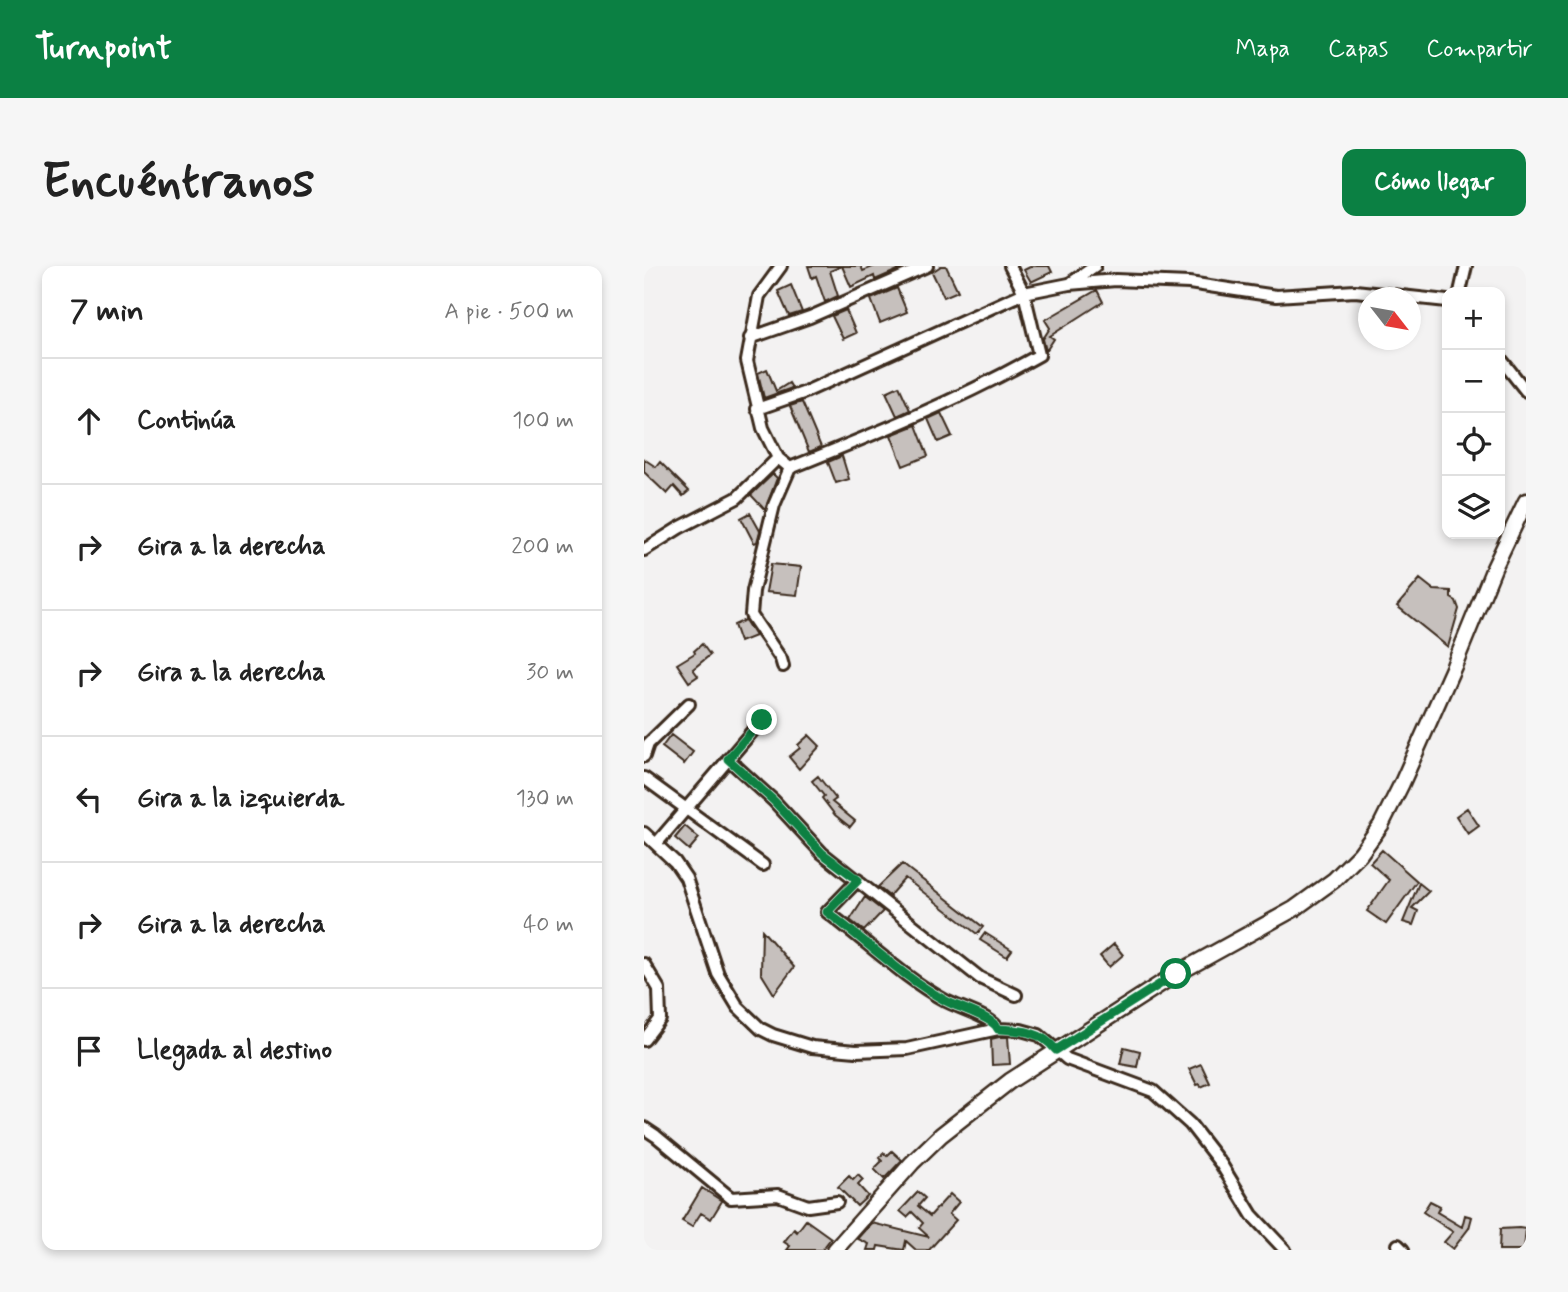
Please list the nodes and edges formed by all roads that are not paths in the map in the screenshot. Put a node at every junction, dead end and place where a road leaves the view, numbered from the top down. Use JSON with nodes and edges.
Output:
{"nodes":[{"id":1,"x":781,"y":266,"type":"edge"},
{"id":2,"x":927,"y":266,"type":"edge"},
{"id":3,"x":1010,"y":266,"type":"edge"},
{"id":4,"x":1096,"y":266,"type":"edge"},
{"id":5,"x":1466,"y":266,"type":"edge"},
{"id":6,"x":1069,"y":284,"type":"junction"},
{"id":7,"x":1461,"y":287,"type":"edge"},
{"id":8,"x":1024,"y":293,"type":"junction"},
{"id":9,"x":1442,"y":300,"type":"edge"},
{"id":10,"x":750,"y":338,"type":"junction"},
{"id":11,"x":1505,"y":364,"type":"edge"},
{"id":12,"x":1526,"y":391,"type":"edge"},
{"id":13,"x":757,"y":409,"type":"junction"},
{"id":14,"x":778,"y":458,"type":"junction"},
{"id":15,"x":790,"y":468,"type":"junction"},
{"id":16,"x":1526,"y":501,"type":"edge"},
{"id":17,"x":644,"y":551,"type":"edge"},
{"id":18,"x":783,"y":666,"type":"dead end"},
{"id":19,"x":690,"y":704,"type":"dead end"},
{"id":20,"x":762,"y":720,"type":"dead end"},
{"id":21,"x":644,"y":756,"type":"edge"},
{"id":22,"x":728,"y":759,"type":"junction"},
{"id":23,"x":644,"y":778,"type":"edge"},
{"id":24,"x":685,"y":809,"type":"junction"},
{"id":25,"x":644,"y":834,"type":"edge"},
{"id":26,"x":656,"y":844,"type":"junction"},
{"id":27,"x":763,"y":865,"type":"dead end"},
{"id":28,"x":858,"y":880,"type":"junction"},
{"id":29,"x":644,"y":964,"type":"edge"},
{"id":30,"x":1016,"y":995,"type":"dead end"},
{"id":31,"x":998,"y":1029,"type":"junction"},
{"id":32,"x":644,"y":1040,"type":"edge"},
{"id":33,"x":1056,"y":1050,"type":"junction"},
{"id":34,"x":644,"y":1128,"type":"edge"},
{"id":35,"x":837,"y":1202,"type":"dead end"},
{"id":36,"x":835,"y":1250,"type":"edge"},
{"id":37,"x":1285,"y":1250,"type":"edge"}],
"edges":[{"from":1,"to":10,"type":"street"},
{"from":2,"to":10,"type":"street"},
{"from":3,"to":8,"type":"street"},
{"from":4,"to":6,"type":"street"},
{"from":5,"to":7,"type":"street"},
{"from":6,"to":8,"type":"street"},
{"from":6,"to":9,"type":"street"},
{"from":8,"to":13,"type":"street"},
{"from":8,"to":15,"type":"street"},
{"from":10,"to":13,"type":"street"},
{"from":11,"to":12,"type":"street"},
{"from":13,"to":14,"type":"street"},
{"from":14,"to":15,"type":"street"},
{"from":14,"to":17,"type":"street"},
{"from":15,"to":18,"type":"street"},
{"from":16,"to":33,"type":"main road"},
{"from":19,"to":21,"type":"street"},
{"from":20,"to":22,"type":"street"},
{"from":22,"to":24,"type":"street"},
{"from":22,"to":28,"type":"street"},
{"from":23,"to":24,"type":"street"},
{"from":24,"to":26,"type":"street"},
{"from":24,"to":27,"type":"street"},
{"from":25,"to":26,"type":"street"},
{"from":26,"to":31,"type":"street"},
{"from":28,"to":30,"type":"street"},
{"from":28,"to":31,"type":"street"},
{"from":29,"to":32,"type":"street"},
{"from":31,"to":33,"type":"street"},
{"from":33,"to":36,"type":"main road"},
{"from":33,"to":37,"type":"street"},
{"from":34,"to":35,"type":"street"}]}
